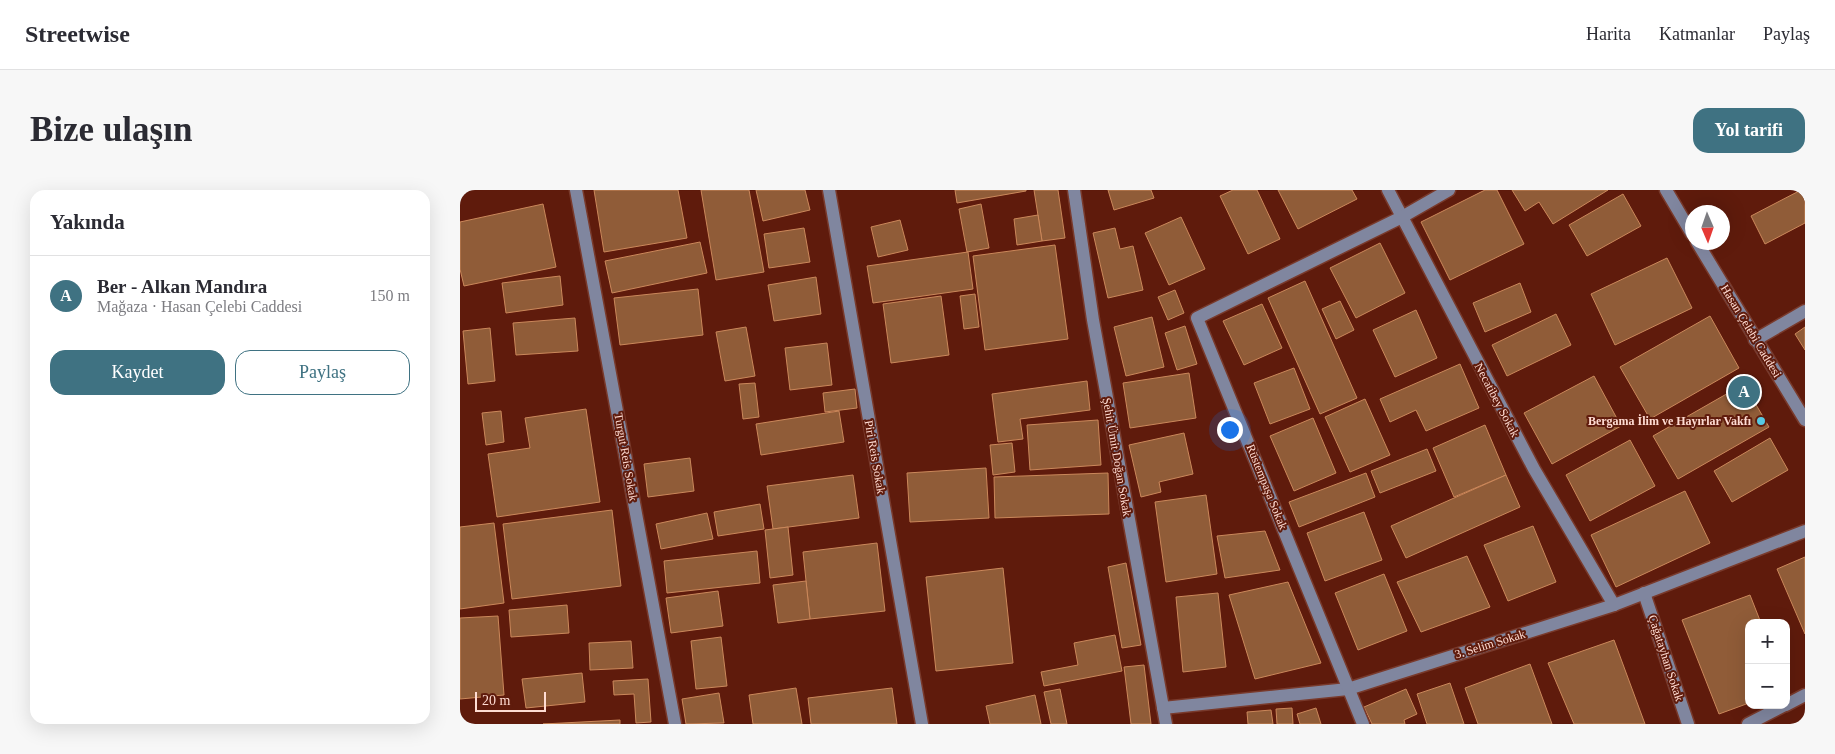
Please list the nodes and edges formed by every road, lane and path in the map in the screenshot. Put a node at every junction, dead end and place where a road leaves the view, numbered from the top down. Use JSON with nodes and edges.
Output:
{"nodes":[{"id":1,"x":576,"y":190,"type":"edge"},
{"id":2,"x":829,"y":190,"type":"edge"},
{"id":3,"x":1074,"y":190,"type":"edge"},
{"id":4,"x":1388,"y":190,"type":"edge"},
{"id":5,"x":1449,"y":190,"type":"edge"},
{"id":6,"x":1666,"y":190,"type":"edge"},
{"id":7,"x":1402,"y":217,"type":"junction"},
{"id":8,"x":1685,"y":222,"type":"edge"},
{"id":9,"x":1702,"y":250,"type":"edge"},
{"id":10,"x":1805,"y":311,"type":"edge"},
{"id":11,"x":1755,"y":340,"type":"junction"},
{"id":12,"x":1805,"y":420,"type":"edge"},
{"id":13,"x":1805,"y":531,"type":"edge"},
{"id":14,"x":1644,"y":593,"type":"junction"},
{"id":15,"x":1614,"y":605,"type":"junction"},
{"id":16,"x":1348,"y":689,"type":"junction"},
{"id":17,"x":1805,"y":695,"type":"edge"},
{"id":18,"x":1790,"y":703,"type":"edge"},
{"id":19,"x":1163,"y":708,"type":"junction"},
{"id":20,"x":1778,"y":709,"type":"edge"},
{"id":21,"x":675,"y":724,"type":"edge"},
{"id":22,"x":922,"y":724,"type":"edge"},
{"id":23,"x":1166,"y":724,"type":"edge"},
{"id":24,"x":1363,"y":724,"type":"edge"},
{"id":25,"x":1688,"y":724,"type":"edge"},
{"id":26,"x":1748,"y":724,"type":"edge"}],
"edges":[{"from":1,"to":21,"type":"street","name":"Turgut Reis Sokak"},
{"from":2,"to":22,"type":"street","name":"Piri Reis Sokak"},
{"from":3,"to":19,"type":"street","name":"Şehit Ümit Doğan Sokak"},
{"from":4,"to":7,"type":"street","name":"Necatibey Sokak"},
{"from":5,"to":7,"type":"street","name":"Rüstempaşa Sokak"},
{"from":6,"to":8,"type":"street"},
{"from":7,"to":15,"type":"street","name":"Necatibey Sokak"},
{"from":7,"to":16,"type":"street","name":"Rüstempaşa Sokak"},
{"from":9,"to":11,"type":"street","name":"Hasan Çelebi Caddesi"},
{"from":10,"to":11,"type":"street"},
{"from":11,"to":12,"type":"street","name":"Hasan Çelebi Caddesi"},
{"from":13,"to":14,"type":"street","name":"3. Selim Sokak"},
{"from":14,"to":15,"type":"street","name":"3. Selim Sokak"},
{"from":14,"to":25,"type":"street","name":"Çağatayhan Sokak"},
{"from":15,"to":16,"type":"street","name":"3. Selim Sokak"},
{"from":16,"to":19,"type":"street","name":"3. Selim Sokak"},
{"from":16,"to":24,"type":"street","name":"Rüstempaşa Sokak"},
{"from":17,"to":18,"type":"street"},
{"from":19,"to":23,"type":"street","name":"Şehit Ümit Doğan Sokak"},
{"from":20,"to":26,"type":"street"}]}
